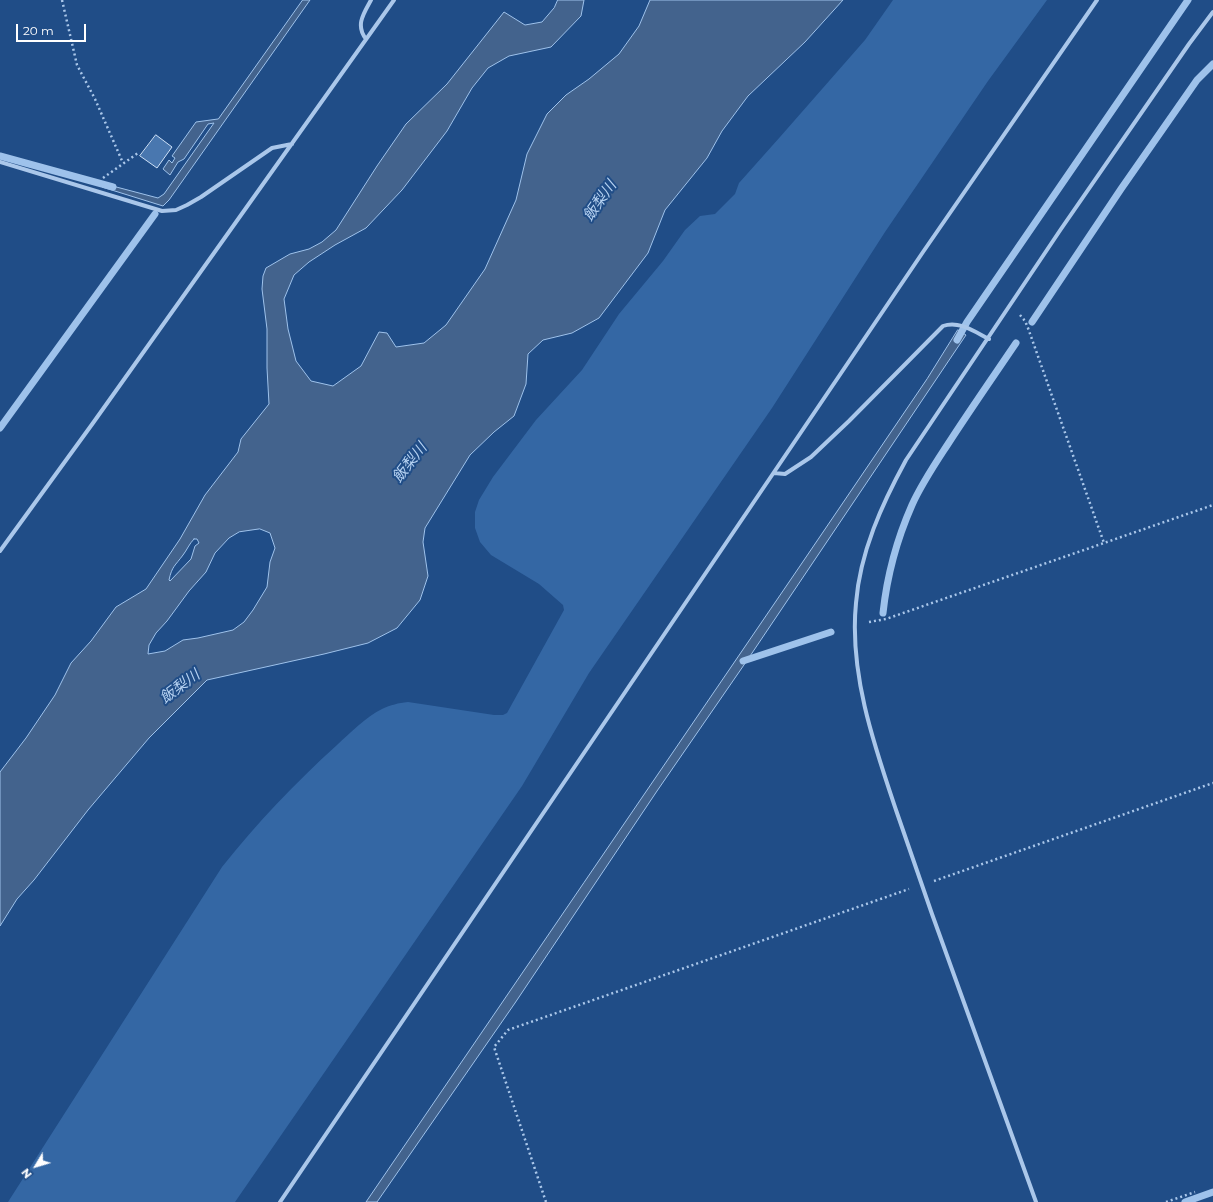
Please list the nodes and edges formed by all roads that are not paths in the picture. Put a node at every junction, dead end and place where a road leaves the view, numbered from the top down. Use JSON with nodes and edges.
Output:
{"nodes":[{"id":1,"x":371,"y":0,"type":"edge"},
{"id":2,"x":394,"y":0,"type":"edge"},
{"id":3,"x":1097,"y":0,"type":"edge"},
{"id":4,"x":1213,"y":12,"type":"edge"},
{"id":5,"x":366,"y":39,"type":"junction"},
{"id":6,"x":292,"y":144,"type":"junction"},
{"id":7,"x":0,"y":162,"type":"edge"},
{"id":8,"x":989,"y":339,"type":"junction"},
{"id":9,"x":774,"y":473,"type":"junction"},
{"id":10,"x":0,"y":551,"type":"edge"},
{"id":11,"x":280,"y":1202,"type":"edge"},
{"id":12,"x":1036,"y":1202,"type":"edge"}],
"edges":[{"from":1,"to":5,"type":"street"},
{"from":2,"to":5,"type":"street"},
{"from":3,"to":9,"type":"street"},
{"from":4,"to":8,"type":"street"},
{"from":5,"to":6,"type":"street"},
{"from":6,"to":7,"type":"street"},
{"from":6,"to":10,"type":"street"},
{"from":8,"to":9,"type":"street"},
{"from":8,"to":12,"type":"street"},
{"from":9,"to":11,"type":"street"}]}
